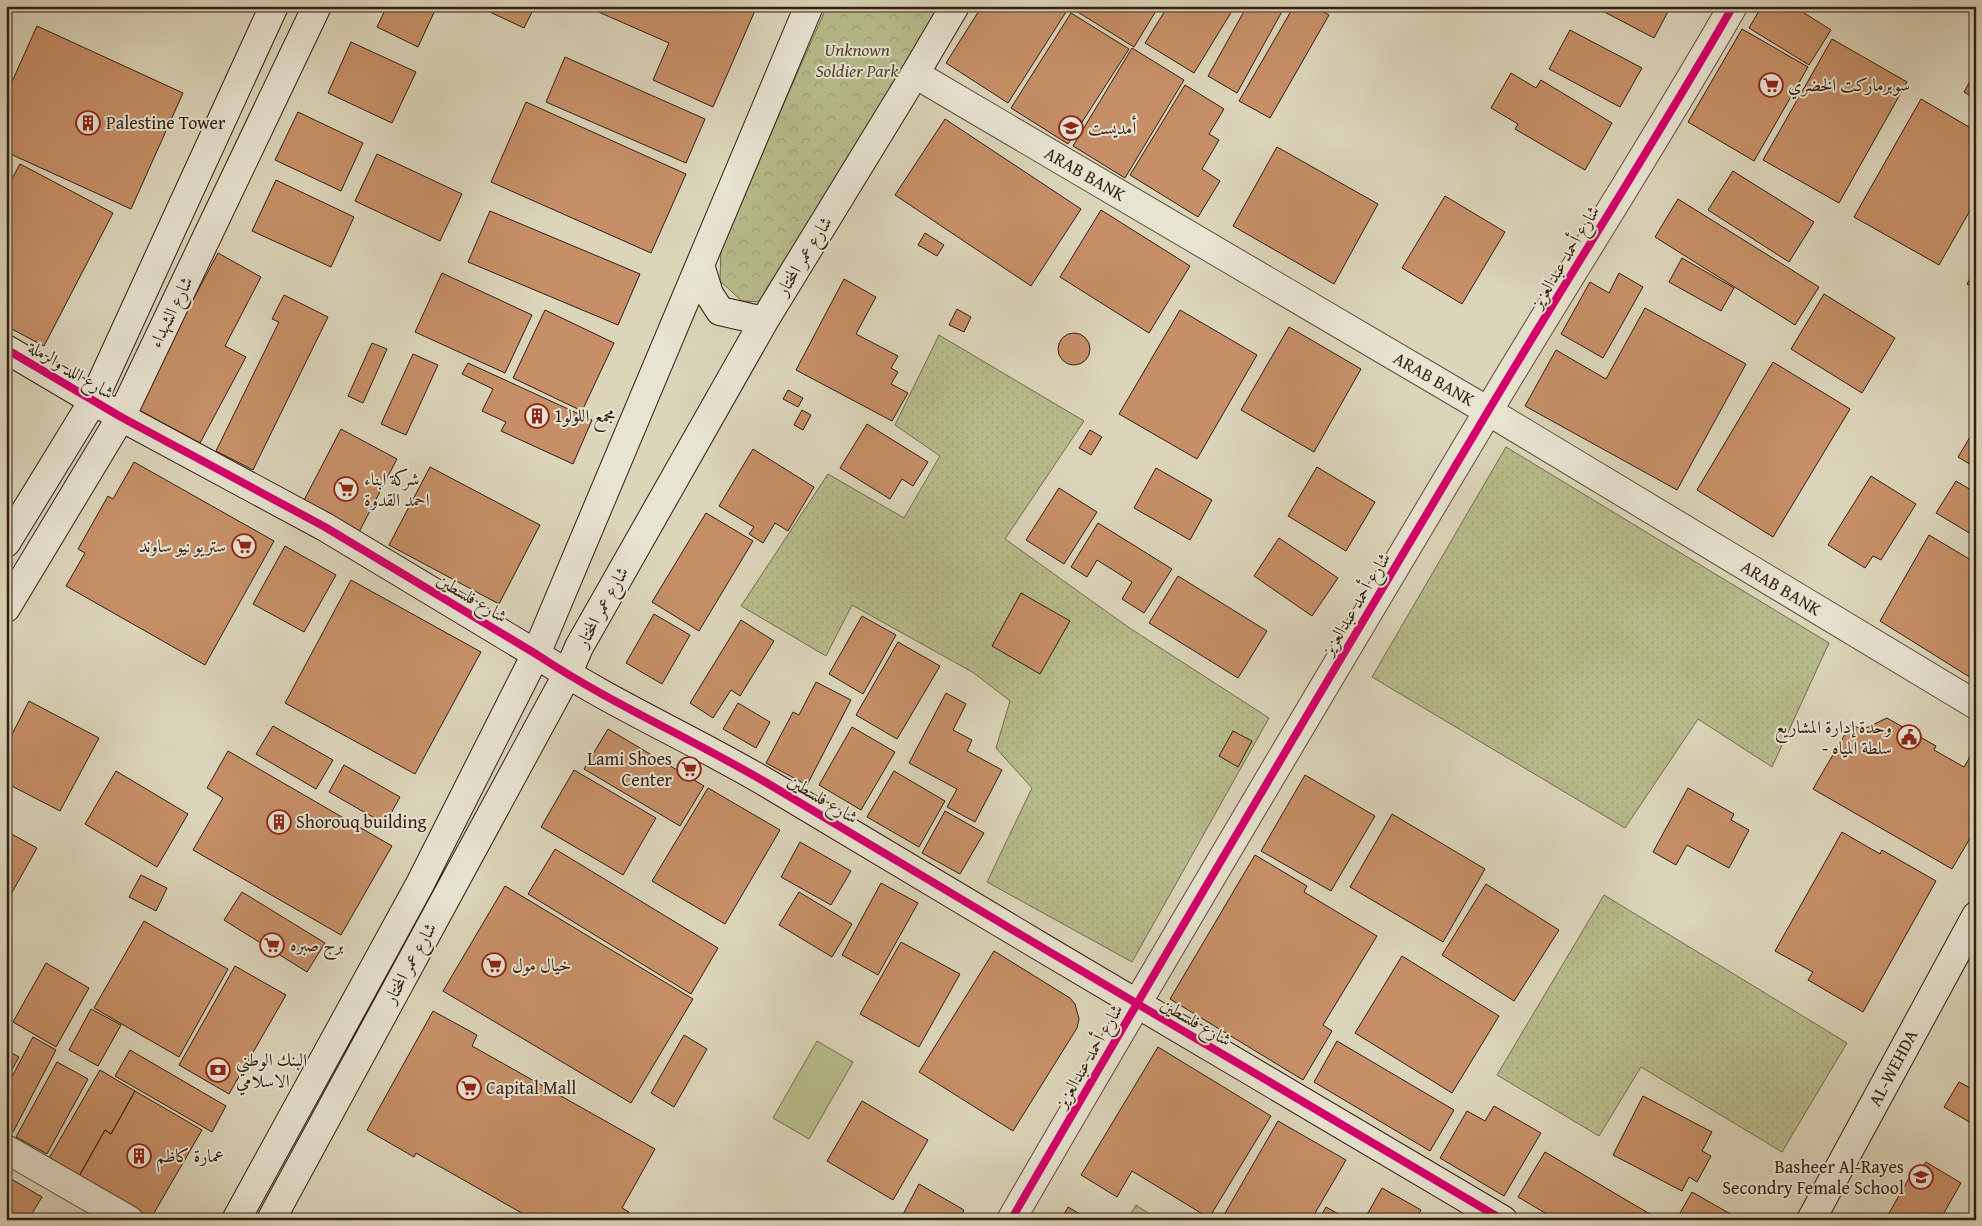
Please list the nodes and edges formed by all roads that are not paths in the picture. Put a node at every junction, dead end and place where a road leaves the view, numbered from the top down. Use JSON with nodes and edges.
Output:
{"nodes":[{"id":1,"x":274,"y":6,"type":"edge"},
{"id":2,"x":317,"y":6,"type":"edge"},
{"id":3,"x":809,"y":6,"type":"edge"},
{"id":4,"x":955,"y":6,"type":"edge"},
{"id":5,"x":1732,"y":6,"type":"edge"},
{"id":6,"x":916,"y":74,"type":"junction"},
{"id":7,"x":700,"y":265,"type":"junction"},
{"id":8,"x":764,"y":321,"type":"junction"},
{"id":9,"x":6,"y":349,"type":"edge"},
{"id":10,"x":93,"y":400,"type":"junction"},
{"id":11,"x":1488,"y":411,"type":"junction"},
{"id":12,"x":121,"y":417,"type":"junction"},
{"id":13,"x":6,"y":543,"type":"edge"},
{"id":14,"x":6,"y":608,"type":"edge"},
{"id":15,"x":536,"y":654,"type":"junction"},
{"id":16,"x":567,"y":675,"type":"junction"},
{"id":17,"x":1976,"y":706,"type":"edge"},
{"id":18,"x":1976,"y":916,"type":"edge"},
{"id":19,"x":1136,"y":1005,"type":"junction"},
{"id":20,"x":6,"y":1149,"type":"edge"},
{"id":21,"x":129,"y":1220,"type":"edge"},
{"id":22,"x":236,"y":1220,"type":"edge"},
{"id":23,"x":271,"y":1220,"type":"edge"},
{"id":24,"x":1011,"y":1220,"type":"edge"},
{"id":25,"x":1503,"y":1220,"type":"edge"},
{"id":26,"x":1811,"y":1220,"type":"edge"}],
"edges":[{"from":1,"to":10,"type":"street","name":"شارع الشهداء"},
{"from":2,"to":12,"type":"street","name":"شارع الشهداء"},
{"from":3,"to":7,"type":"street","name":"شارع عمر المختار"},
{"from":4,"to":6,"type":"street","name":"شارع عمر المختار"},
{"from":5,"to":11,"type":"street","name":"شارع أحمد عبدالعزيز"},
{"from":6,"to":8,"type":"street","name":"شارع عمر المختار"},
{"from":6,"to":11,"type":"street","name":"ARAB BANK"},
{"from":7,"to":8,"type":"street"},
{"from":7,"to":15,"type":"street","name":"شارع عمر المختار"},
{"from":8,"to":16,"type":"street","name":"شارع عمر المختار"},
{"from":9,"to":10,"type":"street","name":"شارع اللد والرملة"},
{"from":10,"to":12,"type":"street","name":"شارع اللد والرملة"},
{"from":10,"to":13,"type":"street","name":"شارع الشهداء"},
{"from":11,"to":17,"type":"street","name":"ARAB BANK"},
{"from":11,"to":19,"type":"street","name":"شارع أحمد عبدالعزيز"},
{"from":12,"to":14,"type":"street","name":"شارع الشهداء"},
{"from":12,"to":15,"type":"street","name":"شارع فلسطين"},
{"from":15,"to":16,"type":"street","name":"شارع فلسطين"},
{"from":15,"to":22,"type":"street","name":"شارع عمر المختار"},
{"from":16,"to":19,"type":"street","name":"شارع فلسطين"},
{"from":16,"to":23,"type":"street","name":"شارع عمر المختار"},
{"from":18,"to":26,"type":"street","name":"AL-WEHDA"},
{"from":19,"to":24,"type":"street","name":"شارع أحمد عبدالعزيز"},
{"from":19,"to":25,"type":"street","name":"شارع فلسطين"},
{"from":20,"to":21,"type":"street"}]}
